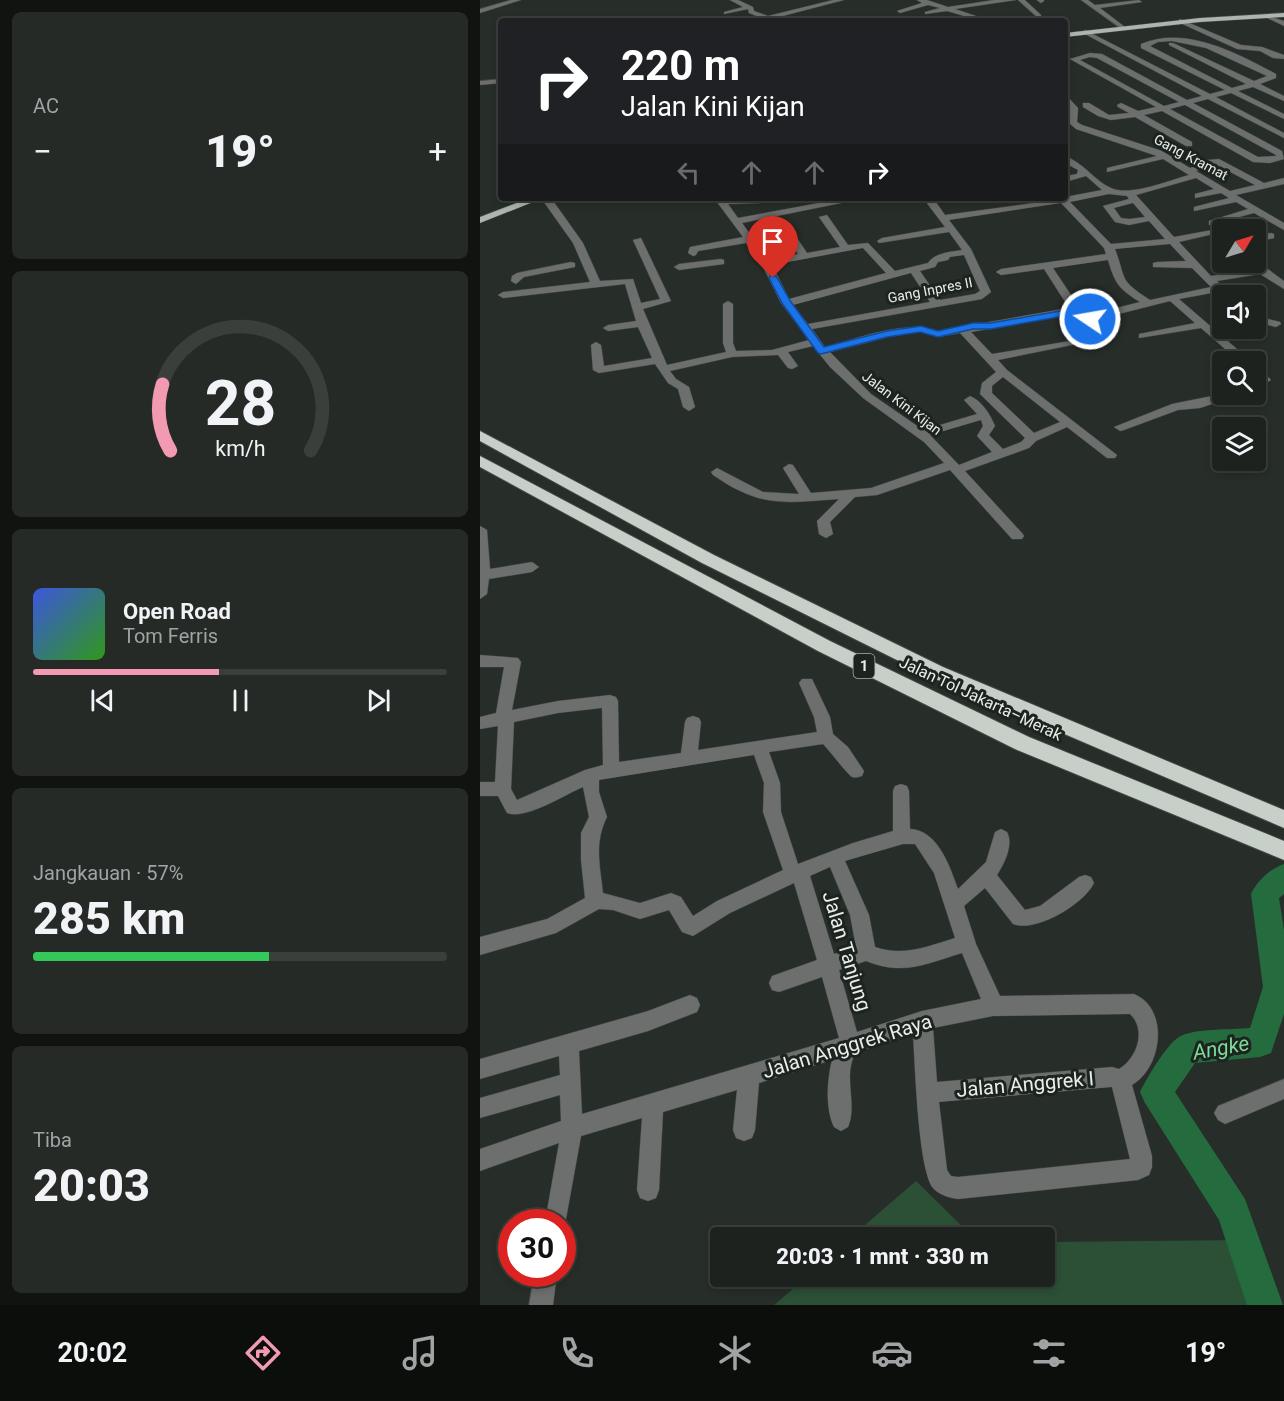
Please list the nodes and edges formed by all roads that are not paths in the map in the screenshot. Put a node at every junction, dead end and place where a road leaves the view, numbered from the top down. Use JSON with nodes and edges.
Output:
{"nodes":[{"id":1,"x":518,"y":0,"type":"edge"},
{"id":2,"x":733,"y":0,"type":"edge"},
{"id":3,"x":806,"y":0,"type":"edge"},
{"id":4,"x":1013,"y":0,"type":"edge"},
{"id":5,"x":1021,"y":0,"type":"edge"},
{"id":6,"x":1084,"y":0,"type":"edge"},
{"id":7,"x":1135,"y":0,"type":"edge"},
{"id":8,"x":836,"y":1,"type":"edge"},
{"id":9,"x":923,"y":1,"type":"edge"},
{"id":10,"x":819,"y":6,"type":"junction"},
{"id":11,"x":749,"y":7,"type":"junction"},
{"id":12,"x":1094,"y":7,"type":"junction"},
{"id":13,"x":942,"y":8,"type":"junction"},
{"id":14,"x":480,"y":11,"type":"edge"},
{"id":15,"x":900,"y":11,"type":"dead end"},
{"id":16,"x":726,"y":13,"type":"dead end"},
{"id":17,"x":927,"y":13,"type":"dead end"},
{"id":18,"x":1284,"y":15,"type":"edge"},
{"id":19,"x":1039,"y":16,"type":"dead end"},
{"id":20,"x":1267,"y":16,"type":"junction"},
{"id":21,"x":766,"y":18,"type":"edge"},
{"id":22,"x":778,"y":18,"type":"edge"},
{"id":23,"x":977,"y":18,"type":"edge"},
{"id":24,"x":1180,"y":21,"type":"junction"},
{"id":25,"x":1284,"y":24,"type":"edge"},
{"id":26,"x":1123,"y":28,"type":"junction"},
{"id":27,"x":1085,"y":32,"type":"junction"},
{"id":28,"x":1068,"y":35,"type":"edge"},
{"id":29,"x":1163,"y":40,"type":"junction"},
{"id":30,"x":1284,"y":57,"type":"edge"},
{"id":31,"x":498,"y":81,"type":"edge"},
{"id":32,"x":480,"y":83,"type":"edge"},
{"id":33,"x":1255,"y":85,"type":"junction"},
{"id":34,"x":1231,"y":91,"type":"junction"},
{"id":35,"x":1208,"y":96,"type":"junction"},
{"id":36,"x":1284,"y":99,"type":"edge"},
{"id":37,"x":1183,"y":102,"type":"junction"},
{"id":38,"x":1068,"y":103,"type":"edge"},
{"id":39,"x":1086,"y":105,"type":"dead end"},
{"id":40,"x":1121,"y":105,"type":"dead end"},
{"id":41,"x":1160,"y":108,"type":"junction"},
{"id":42,"x":1136,"y":114,"type":"junction"},
{"id":43,"x":1284,"y":117,"type":"edge"},
{"id":44,"x":1090,"y":131,"type":"junction"},
{"id":45,"x":1074,"y":134,"type":"dead end"},
{"id":46,"x":1284,"y":135,"type":"edge"},
{"id":47,"x":1189,"y":144,"type":"dead end"},
{"id":48,"x":1204,"y":153,"type":"dead end"},
{"id":49,"x":1194,"y":155,"type":"dead end"},
{"id":50,"x":1175,"y":158,"type":"junction"},
{"id":51,"x":1068,"y":161,"type":"edge"},
{"id":52,"x":1083,"y":169,"type":"junction"},
{"id":53,"x":1110,"y":170,"type":"dead end"},
{"id":54,"x":1194,"y":173,"type":"junction"},
{"id":55,"x":1068,"y":179,"type":"edge"},
{"id":56,"x":1284,"y":181,"type":"edge"},
{"id":57,"x":1068,"y":184,"type":"edge"},
{"id":58,"x":1261,"y":185,"type":"junction"},
{"id":59,"x":1109,"y":191,"type":"junction"},
{"id":60,"x":1226,"y":192,"type":"junction"},
{"id":61,"x":1079,"y":196,"type":"junction"},
{"id":62,"x":1198,"y":196,"type":"dead end"},
{"id":63,"x":1133,"y":197,"type":"junction"},
{"id":64,"x":1068,"y":198,"type":"edge"},
{"id":65,"x":1238,"y":199,"type":"junction"},
{"id":66,"x":530,"y":201,"type":"edge"},
{"id":67,"x":548,"y":201,"type":"edge"},
{"id":68,"x":722,"y":201,"type":"edge"},
{"id":69,"x":838,"y":201,"type":"edge"},
{"id":70,"x":930,"y":201,"type":"edge"},
{"id":71,"x":1050,"y":201,"type":"edge"},
{"id":72,"x":1064,"y":201,"type":"edge"},
{"id":73,"x":1256,"y":210,"type":"junction"},
{"id":74,"x":1284,"y":216,"type":"edge"},
{"id":75,"x":824,"y":218,"type":"dead end"},
{"id":76,"x":944,"y":218,"type":"junction"},
{"id":77,"x":1154,"y":218,"type":"junction"},
{"id":78,"x":1226,"y":219,"type":"edge"},
{"id":79,"x":480,"y":220,"type":"edge"},
{"id":80,"x":1272,"y":220,"type":"junction"},
{"id":81,"x":736,"y":221,"type":"junction"},
{"id":82,"x":782,"y":222,"type":"dead end"},
{"id":83,"x":1212,"y":223,"type":"edge"},
{"id":84,"x":1284,"y":227,"type":"edge"},
{"id":85,"x":951,"y":229,"type":"junction"},
{"id":86,"x":1138,"y":232,"type":"junction"},
{"id":87,"x":1212,"y":233,"type":"edge"},
{"id":88,"x":1271,"y":236,"type":"dead end"},
{"id":89,"x":1266,"y":237,"type":"edge"},
{"id":90,"x":638,"y":240,"type":"dead end"},
{"id":91,"x":1171,"y":240,"type":"junction"},
{"id":92,"x":882,"y":241,"type":"dead end"},
{"id":93,"x":751,"y":242,"type":"junction"},
{"id":94,"x":846,"y":249,"type":"junction"},
{"id":95,"x":1111,"y":251,"type":"junction"},
{"id":96,"x":968,"y":252,"type":"junction"},
{"id":97,"x":804,"y":256,"type":"junction"},
{"id":98,"x":587,"y":262,"type":"junction"},
{"id":99,"x":721,"y":262,"type":"dead end"},
{"id":100,"x":766,"y":263,"type":"junction"},
{"id":101,"x":571,"y":265,"type":"junction"},
{"id":102,"x":698,"y":265,"type":"junction"},
{"id":103,"x":932,"y":265,"type":"junction"},
{"id":104,"x":1195,"y":265,"type":"junction"},
{"id":105,"x":1047,"y":266,"type":"junction"},
{"id":106,"x":679,"y":267,"type":"dead end"},
{"id":107,"x":914,"y":268,"type":"junction"},
{"id":108,"x":1001,"y":272,"type":"dead end"},
{"id":109,"x":1266,"y":272,"type":"edge"},
{"id":110,"x":531,"y":273,"type":"junction"},
{"id":111,"x":892,"y":273,"type":"junction"},
{"id":112,"x":1233,"y":273,"type":"edge"},
{"id":113,"x":653,"y":274,"type":"junction"},
{"id":114,"x":1175,"y":276,"type":"dead end"},
{"id":115,"x":1210,"y":279,"type":"junction"},
{"id":116,"x":922,"y":280,"type":"junction"},
{"id":117,"x":516,"y":281,"type":"dead end"},
{"id":118,"x":629,"y":281,"type":"junction"},
{"id":119,"x":596,"y":284,"type":"junction"},
{"id":120,"x":1216,"y":285,"type":"edge"},
{"id":121,"x":1284,"y":286,"type":"edge"},
{"id":122,"x":575,"y":288,"type":"junction"},
{"id":123,"x":1212,"y":293,"type":"edge"},
{"id":124,"x":503,"y":295,"type":"dead end"},
{"id":125,"x":534,"y":297,"type":"junction"},
{"id":126,"x":1172,"y":297,"type":"junction"},
{"id":127,"x":786,"y":303,"type":"junction"},
{"id":128,"x":1148,"y":303,"type":"junction"},
{"id":129,"x":728,"y":304,"type":"dead end"},
{"id":130,"x":937,"y":304,"type":"junction"},
{"id":131,"x":1101,"y":306,"type":"dead end"},
{"id":132,"x":637,"y":307,"type":"junction"},
{"id":133,"x":1077,"y":311,"type":"junction"},
{"id":134,"x":1195,"y":315,"type":"junction"},
{"id":135,"x":1266,"y":322,"type":"edge"},
{"id":136,"x":642,"y":323,"type":"junction"},
{"id":137,"x":1204,"y":324,"type":"junction"},
{"id":138,"x":1276,"y":324,"type":"dead end"},
{"id":139,"x":608,"y":328,"type":"dead end"},
{"id":140,"x":804,"y":328,"type":"junction"},
{"id":141,"x":962,"y":329,"type":"junction"},
{"id":142,"x":1180,"y":329,"type":"junction"},
{"id":143,"x":1143,"y":336,"type":"dead end"},
{"id":144,"x":1078,"y":341,"type":"dead end"},
{"id":145,"x":596,"y":345,"type":"dead end"},
{"id":146,"x":818,"y":346,"type":"junction"},
{"id":147,"x":781,"y":351,"type":"junction"},
{"id":148,"x":1235,"y":351,"type":"edge"},
{"id":149,"x":732,"y":354,"type":"junction"},
{"id":150,"x":990,"y":358,"type":"junction"},
{"id":151,"x":661,"y":364,"type":"junction"},
{"id":152,"x":792,"y":366,"type":"dead end"},
{"id":153,"x":599,"y":370,"type":"junction"},
{"id":154,"x":1003,"y":372,"type":"junction"},
{"id":155,"x":604,"y":384,"type":"dead end"},
{"id":156,"x":970,"y":400,"type":"dead end"},
{"id":157,"x":1212,"y":401,"type":"edge"},
{"id":158,"x":689,"y":407,"type":"dead end"},
{"id":159,"x":985,"y":415,"type":"junction"},
{"id":160,"x":1069,"y":422,"type":"junction"},
{"id":161,"x":1120,"y":427,"type":"dead end"},
{"id":162,"x":921,"y":434,"type":"junction"},
{"id":163,"x":480,"y":435,"type":"edge"},
{"id":164,"x":1032,"y":438,"type":"junction"},
{"id":165,"x":1001,"y":454,"type":"junction"},
{"id":166,"x":1111,"y":454,"type":"dead end"},
{"id":167,"x":480,"y":461,"type":"edge"},
{"id":168,"x":953,"y":467,"type":"junction"},
{"id":169,"x":789,"y":468,"type":"dead end"},
{"id":170,"x":717,"y":472,"type":"dead end"},
{"id":171,"x":851,"y":494,"type":"junction"},
{"id":172,"x":807,"y":497,"type":"junction"},
{"id":173,"x":480,"y":530,"type":"edge"},
{"id":174,"x":826,"y":534,"type":"dead end"},
{"id":175,"x":1017,"y":536,"type":"dead end"},
{"id":176,"x":481,"y":550,"type":"edge"},
{"id":177,"x":532,"y":567,"type":"dead end"},
{"id":178,"x":483,"y":575,"type":"junction"},
{"id":179,"x":480,"y":594,"type":"edge"},
{"id":180,"x":480,"y":662,"type":"edge"},
{"id":181,"x":807,"y":683,"type":"dead end"},
{"id":182,"x":504,"y":719,"type":"junction"},
{"id":183,"x":693,"y":722,"type":"dead end"},
{"id":184,"x":480,"y":723,"type":"edge"},
{"id":185,"x":826,"y":738,"type":"junction"},
{"id":186,"x":759,"y":747,"type":"junction"},
{"id":187,"x":689,"y":758,"type":"junction"},
{"id":188,"x":611,"y":770,"type":"junction"},
{"id":189,"x":856,"y":771,"type":"dead end"},
{"id":190,"x":591,"y":775,"type":"junction"},
{"id":191,"x":480,"y":789,"type":"edge"},
{"id":192,"x":503,"y":789,"type":"junction"},
{"id":193,"x":901,"y":791,"type":"dead end"},
{"id":194,"x":1284,"y":819,"type":"edge"},
{"id":195,"x":902,"y":837,"type":"junction"},
{"id":196,"x":1001,"y":837,"type":"dead end"},
{"id":197,"x":1284,"y":851,"type":"edge"},
{"id":198,"x":834,"y":858,"type":"junction"},
{"id":199,"x":800,"y":873,"type":"junction"},
{"id":200,"x":987,"y":877,"type":"junction"},
{"id":201,"x":1085,"y":883,"type":"dead end"},
{"id":202,"x":595,"y":900,"type":"junction"},
{"id":203,"x":955,"y":902,"type":"junction"},
{"id":204,"x":967,"y":943,"type":"junction"},
{"id":205,"x":480,"y":946,"type":"edge"},
{"id":206,"x":866,"y":952,"type":"junction"},
{"id":207,"x":830,"y":964,"type":"junction"},
{"id":208,"x":779,"y":983,"type":"dead end"},
{"id":209,"x":690,"y":1005,"type":"dead end"},
{"id":210,"x":993,"y":1006,"type":"junction"},
{"id":211,"x":922,"y":1021,"type":"junction"},
{"id":212,"x":569,"y":1043,"type":"junction"},
{"id":213,"x":850,"y":1043,"type":"junction"},
{"id":214,"x":480,"y":1068,"type":"edge"},
{"id":215,"x":748,"y":1076,"type":"junction"},
{"id":216,"x":1120,"y":1080,"type":"junction"},
{"id":217,"x":570,"y":1082,"type":"junction"},
{"id":218,"x":1284,"y":1089,"type":"edge"},
{"id":219,"x":929,"y":1093,"type":"junction"},
{"id":220,"x":653,"y":1106,"type":"junction"},
{"id":221,"x":480,"y":1108,"type":"edge"},
{"id":222,"x":1225,"y":1113,"type":"dead end"},
{"id":223,"x":841,"y":1120,"type":"dead end"},
{"id":224,"x":572,"y":1128,"type":"junction"},
{"id":225,"x":744,"y":1130,"type":"dead end"},
{"id":226,"x":480,"y":1160,"type":"edge"},
{"id":227,"x":648,"y":1190,"type":"dead end"},
{"id":228,"x":557,"y":1209,"type":"edge"},
{"id":229,"x":544,"y":1287,"type":"edge"},
{"id":230,"x":541,"y":1305,"type":"edge"}],
"edges":[{"from":1,"to":14,"type":"street"},
{"from":2,"to":11,"type":"street"},
{"from":3,"to":10,"type":"street"},
{"from":4,"to":13,"type":"street"},
{"from":5,"to":19,"type":"street"},
{"from":6,"to":12,"type":"street"},
{"from":7,"to":12,"type":"street"},
{"from":8,"to":10,"type":"street"},
{"from":9,"to":13,"type":"street"},
{"from":9,"to":15,"type":"street"},
{"from":10,"to":22,"type":"street"},
{"from":11,"to":16,"type":"street"},
{"from":11,"to":21,"type":"street"},
{"from":12,"to":26,"type":"street"},
{"from":13,"to":17,"type":"street"},
{"from":13,"to":23,"type":"street"},
{"from":18,"to":20,"type":"main road"},
{"from":20,"to":24,"type":"main road"},
{"from":20,"to":25,"type":"street"},
{"from":24,"to":26,"type":"main road"},
{"from":24,"to":30,"type":"street"},
{"from":26,"to":27,"type":"main road"},
{"from":27,"to":28,"type":"main road"},
{"from":27,"to":35,"type":"street"},
{"from":29,"to":33,"type":"street"},
{"from":29,"to":33,"type":"street"},
{"from":29,"to":34,"type":"street"},
{"from":31,"to":32,"type":"street"},
{"from":33,"to":34,"type":"street"},
{"from":33,"to":36,"type":"street"},
{"from":34,"to":35,"type":"street"},
{"from":34,"to":43,"type":"street"},
{"from":35,"to":37,"type":"street"},
{"from":35,"to":46,"type":"street"},
{"from":37,"to":41,"type":"street"},
{"from":37,"to":41,"type":"street"},
{"from":37,"to":41,"type":"street"},
{"from":38,"to":44,"type":"street"},
{"from":39,"to":42,"type":"street"},
{"from":40,"to":42,"type":"street"},
{"from":41,"to":42,"type":"street"},
{"from":42,"to":47,"type":"street"},
{"from":44,"to":45,"type":"street"},
{"from":44,"to":50,"type":"street","name":"Gang Kramat"},
{"from":48,"to":49,"type":"street"},
{"from":50,"to":53,"type":"street"},
{"from":50,"to":54,"type":"street","name":"Gang Kramat"},
{"from":51,"to":52,"type":"street"},
{"from":52,"to":55,"type":"street"},
{"from":52,"to":59,"type":"street"},
{"from":54,"to":58,"type":"street"},
{"from":54,"to":60,"type":"street","name":"Gang Kramat"},
{"from":54,"to":63,"type":"street"},
{"from":56,"to":58,"type":"street"},
{"from":57,"to":61,"type":"street"},
{"from":58,"to":60,"type":"street"},
{"from":59,"to":61,"type":"street"},
{"from":59,"to":63,"type":"street"},
{"from":60,"to":62,"type":"street"},
{"from":60,"to":65,"type":"street","name":"Gang Kramat"},
{"from":61,"to":64,"type":"street"},
{"from":63,"to":77,"type":"street"},
{"from":63,"to":86,"type":"street"},
{"from":65,"to":73,"type":"street","name":"Gang Kramat"},
{"from":65,"to":83,"type":"street"},
{"from":66,"to":79,"type":"main road"},
{"from":67,"to":98,"type":"street"},
{"from":68,"to":81,"type":"street","name":"Jalan Kini Kijan"},
{"from":69,"to":81,"type":"street"},
{"from":70,"to":76,"type":"street","name":"Gang Inpres II"},
{"from":71,"to":76,"type":"street"},
{"from":72,"to":95,"type":"street"},
{"from":73,"to":78,"type":"street"},
{"from":73,"to":80,"type":"street","name":"Gang Kramat"},
{"from":74,"to":80,"type":"street"},
{"from":75,"to":94,"type":"street"},
{"from":76,"to":85,"type":"street","name":"Gang Inpres II"},
{"from":77,"to":86,"type":"street"},
{"from":77,"to":91,"type":"street"},
{"from":80,"to":84,"type":"street","name":"Gang Kramat"},
{"from":81,"to":93,"type":"street","name":"Jalan Kini Kijan"},
{"from":82,"to":97,"type":"street"},
{"from":85,"to":92,"type":"street"},
{"from":85,"to":96,"type":"street","name":"Gang Inpres II"},
{"from":86,"to":91,"type":"street"},
{"from":86,"to":95,"type":"street"},
{"from":87,"to":91,"type":"street"},
{"from":88,"to":89,"type":"street"},
{"from":90,"to":113,"type":"street"},
{"from":91,"to":104,"type":"street"},
{"from":93,"to":100,"type":"street","name":"Jalan Kini Kijan"},
{"from":93,"to":102,"type":"street"},
{"from":94,"to":97,"type":"street"},
{"from":94,"to":111,"type":"street"},
{"from":95,"to":105,"type":"street"},
{"from":95,"to":128,"type":"street"},
{"from":96,"to":103,"type":"street"},
{"from":96,"to":130,"type":"street","name":"Gang Inpres II"},
{"from":97,"to":100,"type":"street"},
{"from":98,"to":101,"type":"street"},
{"from":98,"to":119,"type":"street"},
{"from":99,"to":102,"type":"street"},
{"from":100,"to":127,"type":"street","name":"Jalan Kini Kijan"},
{"from":101,"to":110,"type":"street"},
{"from":101,"to":122,"type":"street"},
{"from":102,"to":106,"type":"street"},
{"from":103,"to":107,"type":"street"},
{"from":103,"to":116,"type":"street"},
{"from":104,"to":114,"type":"street"},
{"from":104,"to":115,"type":"street"},
{"from":105,"to":108,"type":"street"},
{"from":105,"to":133,"type":"street"},
{"from":107,"to":111,"type":"street"},
{"from":107,"to":116,"type":"street"},
{"from":109,"to":121,"type":"street"},
{"from":110,"to":117,"type":"street"},
{"from":110,"to":125,"type":"street"},
{"from":111,"to":127,"type":"street"},
{"from":112,"to":115,"type":"street"},
{"from":113,"to":118,"type":"street"},
{"from":113,"to":132,"type":"street"},
{"from":115,"to":120,"type":"street"},
{"from":116,"to":130,"type":"street"},
{"from":118,"to":119,"type":"street"},
{"from":118,"to":132,"type":"street"},
{"from":119,"to":122,"type":"street"},
{"from":122,"to":125,"type":"street"},
{"from":123,"to":126,"type":"street"},
{"from":124,"to":125,"type":"street"},
{"from":126,"to":128,"type":"street"},
{"from":126,"to":134,"type":"street"},
{"from":127,"to":140,"type":"street","name":"Jalan Kini Kijan"},
{"from":128,"to":133,"type":"street"},
{"from":129,"to":149,"type":"street"},
{"from":130,"to":140,"type":"street","name":"Gang Inpres II"},
{"from":131,"to":133,"type":"street"},
{"from":132,"to":136,"type":"street"},
{"from":133,"to":141,"type":"street"},
{"from":134,"to":137,"type":"street"},
{"from":134,"to":142,"type":"street"},
{"from":135,"to":138,"type":"street"},
{"from":136,"to":139,"type":"street"},
{"from":136,"to":151,"type":"street"},
{"from":137,"to":142,"type":"street"},
{"from":137,"to":148,"type":"street"},
{"from":140,"to":146,"type":"street","name":"Jalan Kini Kijan"},
{"from":141,"to":146,"type":"street"},
{"from":141,"to":150,"type":"street"},
{"from":142,"to":143,"type":"street"},
{"from":144,"to":150,"type":"street"},
{"from":145,"to":153,"type":"street"},
{"from":146,"to":147,"type":"street"},
{"from":146,"to":162,"type":"street","name":"Jalan Kini Kijan"},
{"from":147,"to":149,"type":"street"},
{"from":147,"to":152,"type":"street"},
{"from":149,"to":151,"type":"street"},
{"from":150,"to":154,"type":"street"},
{"from":151,"to":153,"type":"street"},
{"from":151,"to":158,"type":"street"},
{"from":153,"to":155,"type":"street"},
{"from":154,"to":160,"type":"street"},
{"from":154,"to":164,"type":"street"},
{"from":156,"to":159,"type":"street"},
{"from":157,"to":161,"type":"street"},
{"from":159,"to":162,"type":"street"},
{"from":159,"to":165,"type":"street"},
{"from":160,"to":164,"type":"street"},
{"from":160,"to":166,"type":"street"},
{"from":162,"to":168,"type":"street","name":"Jalan Kini Kijan"},
{"from":163,"to":194,"type":"highway","name":"Jalan Tol Jakarta–Merak","number":"1"},
{"from":164,"to":165,"type":"street"},
{"from":165,"to":168,"type":"street"},
{"from":167,"to":197,"type":"highway","name":"Jalan Tol Jakarta–Merak","number":"1"},
{"from":168,"to":171,"type":"street"},
{"from":168,"to":175,"type":"street","name":"Jalan Kini Kijan"},
{"from":169,"to":172,"type":"street"},
{"from":170,"to":172,"type":"street"},
{"from":171,"to":172,"type":"street"},
{"from":171,"to":174,"type":"street"},
{"from":173,"to":176,"type":"street"},
{"from":176,"to":178,"type":"street"},
{"from":177,"to":178,"type":"street"},
{"from":178,"to":179,"type":"street"},
{"from":180,"to":182,"type":"street"},
{"from":181,"to":185,"type":"street"},
{"from":182,"to":184,"type":"street"},
{"from":182,"to":188,"type":"street"},
{"from":182,"to":192,"type":"street"},
{"from":183,"to":187,"type":"street"},
{"from":185,"to":186,"type":"street"},
{"from":185,"to":189,"type":"street"},
{"from":186,"to":187,"type":"street"},
{"from":186,"to":199,"type":"street","name":"Jalan Tanjung"},
{"from":187,"to":188,"type":"street"},
{"from":188,"to":190,"type":"street"},
{"from":190,"to":192,"type":"street"},
{"from":190,"to":202,"type":"street"},
{"from":191,"to":192,"type":"street"},
{"from":193,"to":195,"type":"street"},
{"from":195,"to":198,"type":"street"},
{"from":195,"to":203,"type":"street"},
{"from":196,"to":200,"type":"street"},
{"from":198,"to":199,"type":"street"},
{"from":198,"to":206,"type":"street"},
{"from":199,"to":202,"type":"street"},
{"from":199,"to":207,"type":"street","name":"Jalan Tanjung"},
{"from":200,"to":201,"type":"street"},
{"from":200,"to":203,"type":"street"},
{"from":202,"to":205,"type":"street"},
{"from":203,"to":204,"type":"street"},
{"from":204,"to":206,"type":"street"},
{"from":204,"to":210,"type":"street"},
{"from":206,"to":207,"type":"street"},
{"from":207,"to":208,"type":"street"},
{"from":207,"to":213,"type":"street","name":"Jalan Tanjung"},
{"from":209,"to":212,"type":"street"},
{"from":210,"to":211,"type":"street","name":"Jalan Anggrek Raya"},
{"from":210,"to":216,"type":"street","name":"Jalan Anggrek Raya"},
{"from":211,"to":213,"type":"street","name":"Jalan Anggrek Raya"},
{"from":211,"to":219,"type":"street"},
{"from":212,"to":214,"type":"street"},
{"from":212,"to":217,"type":"street"},
{"from":213,"to":215,"type":"street","name":"Jalan Anggrek Raya"},
{"from":213,"to":223,"type":"street"},
{"from":215,"to":220,"type":"street","name":"Jalan Anggrek Raya"},
{"from":215,"to":225,"type":"street"},
{"from":216,"to":219,"type":"street","name":"Jalan Anggrek I"},
{"from":216,"to":219,"type":"street"},
{"from":217,"to":221,"type":"street"},
{"from":217,"to":224,"type":"street"},
{"from":218,"to":222,"type":"street"},
{"from":220,"to":224,"type":"street","name":"Jalan Anggrek Raya"},
{"from":220,"to":227,"type":"street"},
{"from":224,"to":226,"type":"street","name":"Jalan Anggrek Raya"},
{"from":224,"to":228,"type":"street"},
{"from":229,"to":230,"type":"street"}]}
